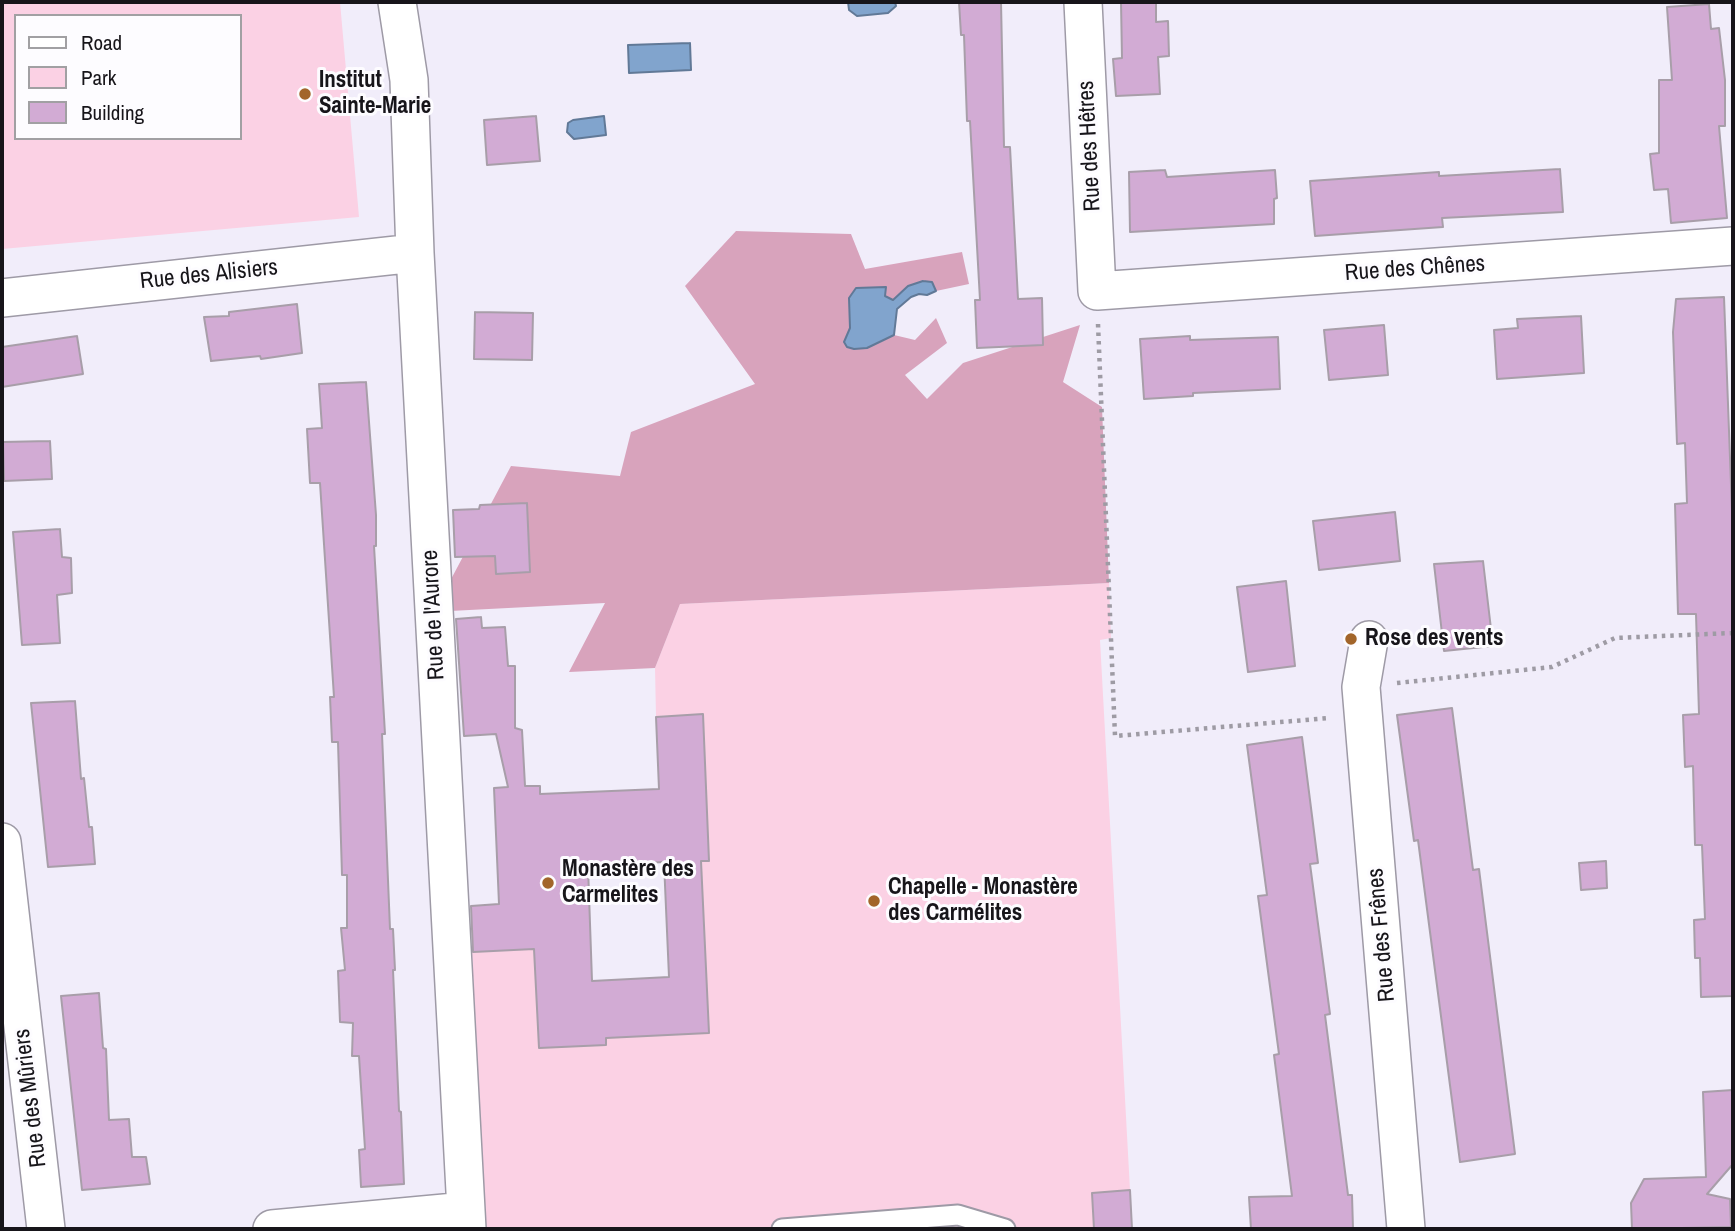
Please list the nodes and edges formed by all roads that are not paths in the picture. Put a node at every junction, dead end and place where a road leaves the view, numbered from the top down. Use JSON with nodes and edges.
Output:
{"nodes":[{"id":1,"x":397,"y":2,"type":"edge"},
{"id":2,"x":1083,"y":2,"type":"edge"},
{"id":3,"x":1733,"y":246,"type":"edge"},
{"id":4,"x":415,"y":253,"type":"junction"},
{"id":5,"x":1097,"y":291,"type":"joint"},
{"id":6,"x":2,"y":298,"type":"edge"},
{"id":7,"x":1369,"y":640,"type":"dead end"},
{"id":8,"x":2,"y":842,"type":"edge"},
{"id":9,"x":466,"y":1220,"type":"edge"},
{"id":10,"x":47,"y":1229,"type":"edge"},
{"id":11,"x":272,"y":1229,"type":"edge"},
{"id":12,"x":782,"y":1229,"type":"edge"},
{"id":13,"x":1005,"y":1229,"type":"edge"},
{"id":14,"x":1406,"y":1229,"type":"edge"}],
"edges":[{"from":1,"to":4,"type":"street","name":"Rue de l'Aurore"},
{"from":2,"to":5,"type":"street","name":"Rue des Hêtres"},
{"from":3,"to":5,"type":"street","name":"Rue des Chênes"},
{"from":4,"to":6,"type":"street","name":"Rue des Alisiers"},
{"from":4,"to":9,"type":"street","name":"Rue de l'Aurore"},
{"from":7,"to":14,"type":"street","name":"Rue des Frênes"},
{"from":8,"to":10,"type":"street","name":"Rue des Mûriers"},
{"from":9,"to":11,"type":"street"},
{"from":12,"to":13,"type":"lane"}]}
